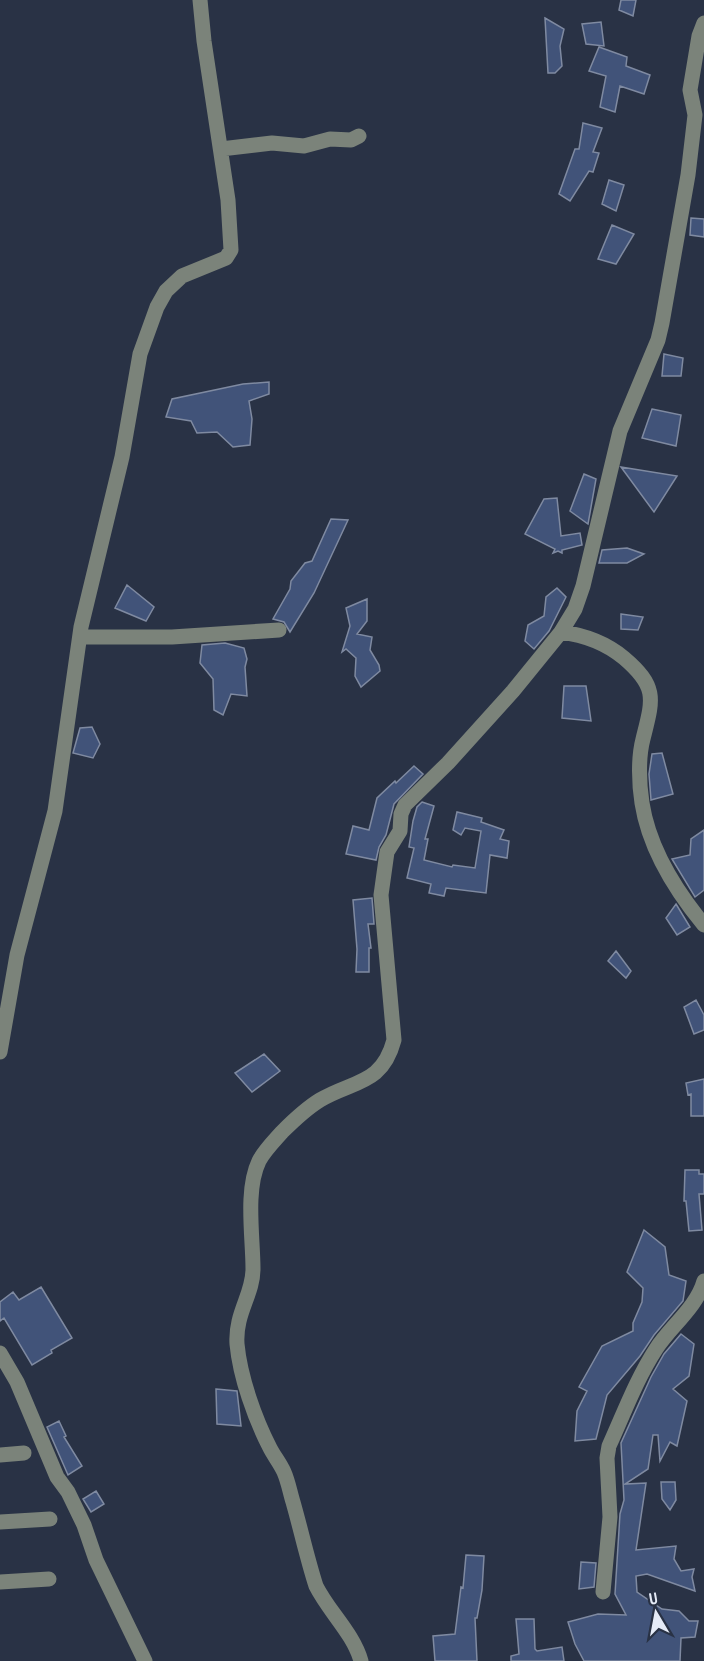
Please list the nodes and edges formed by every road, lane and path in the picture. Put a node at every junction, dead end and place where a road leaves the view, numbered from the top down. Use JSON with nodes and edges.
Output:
{"nodes":[{"id":1,"x":200,"y":0,"type":"edge"},
{"id":2,"x":704,"y":23,"type":"edge"},
{"id":3,"x":359,"y":136,"type":"dead end"},
{"id":4,"x":221,"y":149,"type":"junction"},
{"id":5,"x":279,"y":630,"type":"dead end"},
{"id":6,"x":561,"y":632,"type":"junction"},
{"id":7,"x":80,"y":637,"type":"junction"},
{"id":8,"x":704,"y":925,"type":"edge"},
{"id":9,"x":0,"y":1052,"type":"edge"},
{"id":10,"x":704,"y":1281,"type":"edge"},
{"id":11,"x":0,"y":1353,"type":"edge"},
{"id":12,"x":24,"y":1454,"type":"dead end"},
{"id":13,"x":0,"y":1455,"type":"edge"},
{"id":14,"x":50,"y":1520,"type":"dead end"},
{"id":15,"x":0,"y":1522,"type":"edge"},
{"id":16,"x":49,"y":1579,"type":"dead end"},
{"id":17,"x":0,"y":1582,"type":"edge"},
{"id":18,"x":603,"y":1592,"type":"dead end"},
{"id":19,"x":145,"y":1661,"type":"edge"},
{"id":20,"x":361,"y":1661,"type":"edge"}],
"edges":[{"from":1,"to":4,"type":"street"},
{"from":2,"to":6,"type":"street"},
{"from":3,"to":4,"type":"street"},
{"from":4,"to":7,"type":"street"},
{"from":5,"to":7,"type":"street"},
{"from":6,"to":8,"type":"street"},
{"from":6,"to":20,"type":"street"},
{"from":7,"to":9,"type":"street"},
{"from":10,"to":18,"type":"street"},
{"from":11,"to":19,"type":"street"},
{"from":12,"to":13,"type":"street"},
{"from":14,"to":15,"type":"street"},
{"from":16,"to":17,"type":"street"}]}
